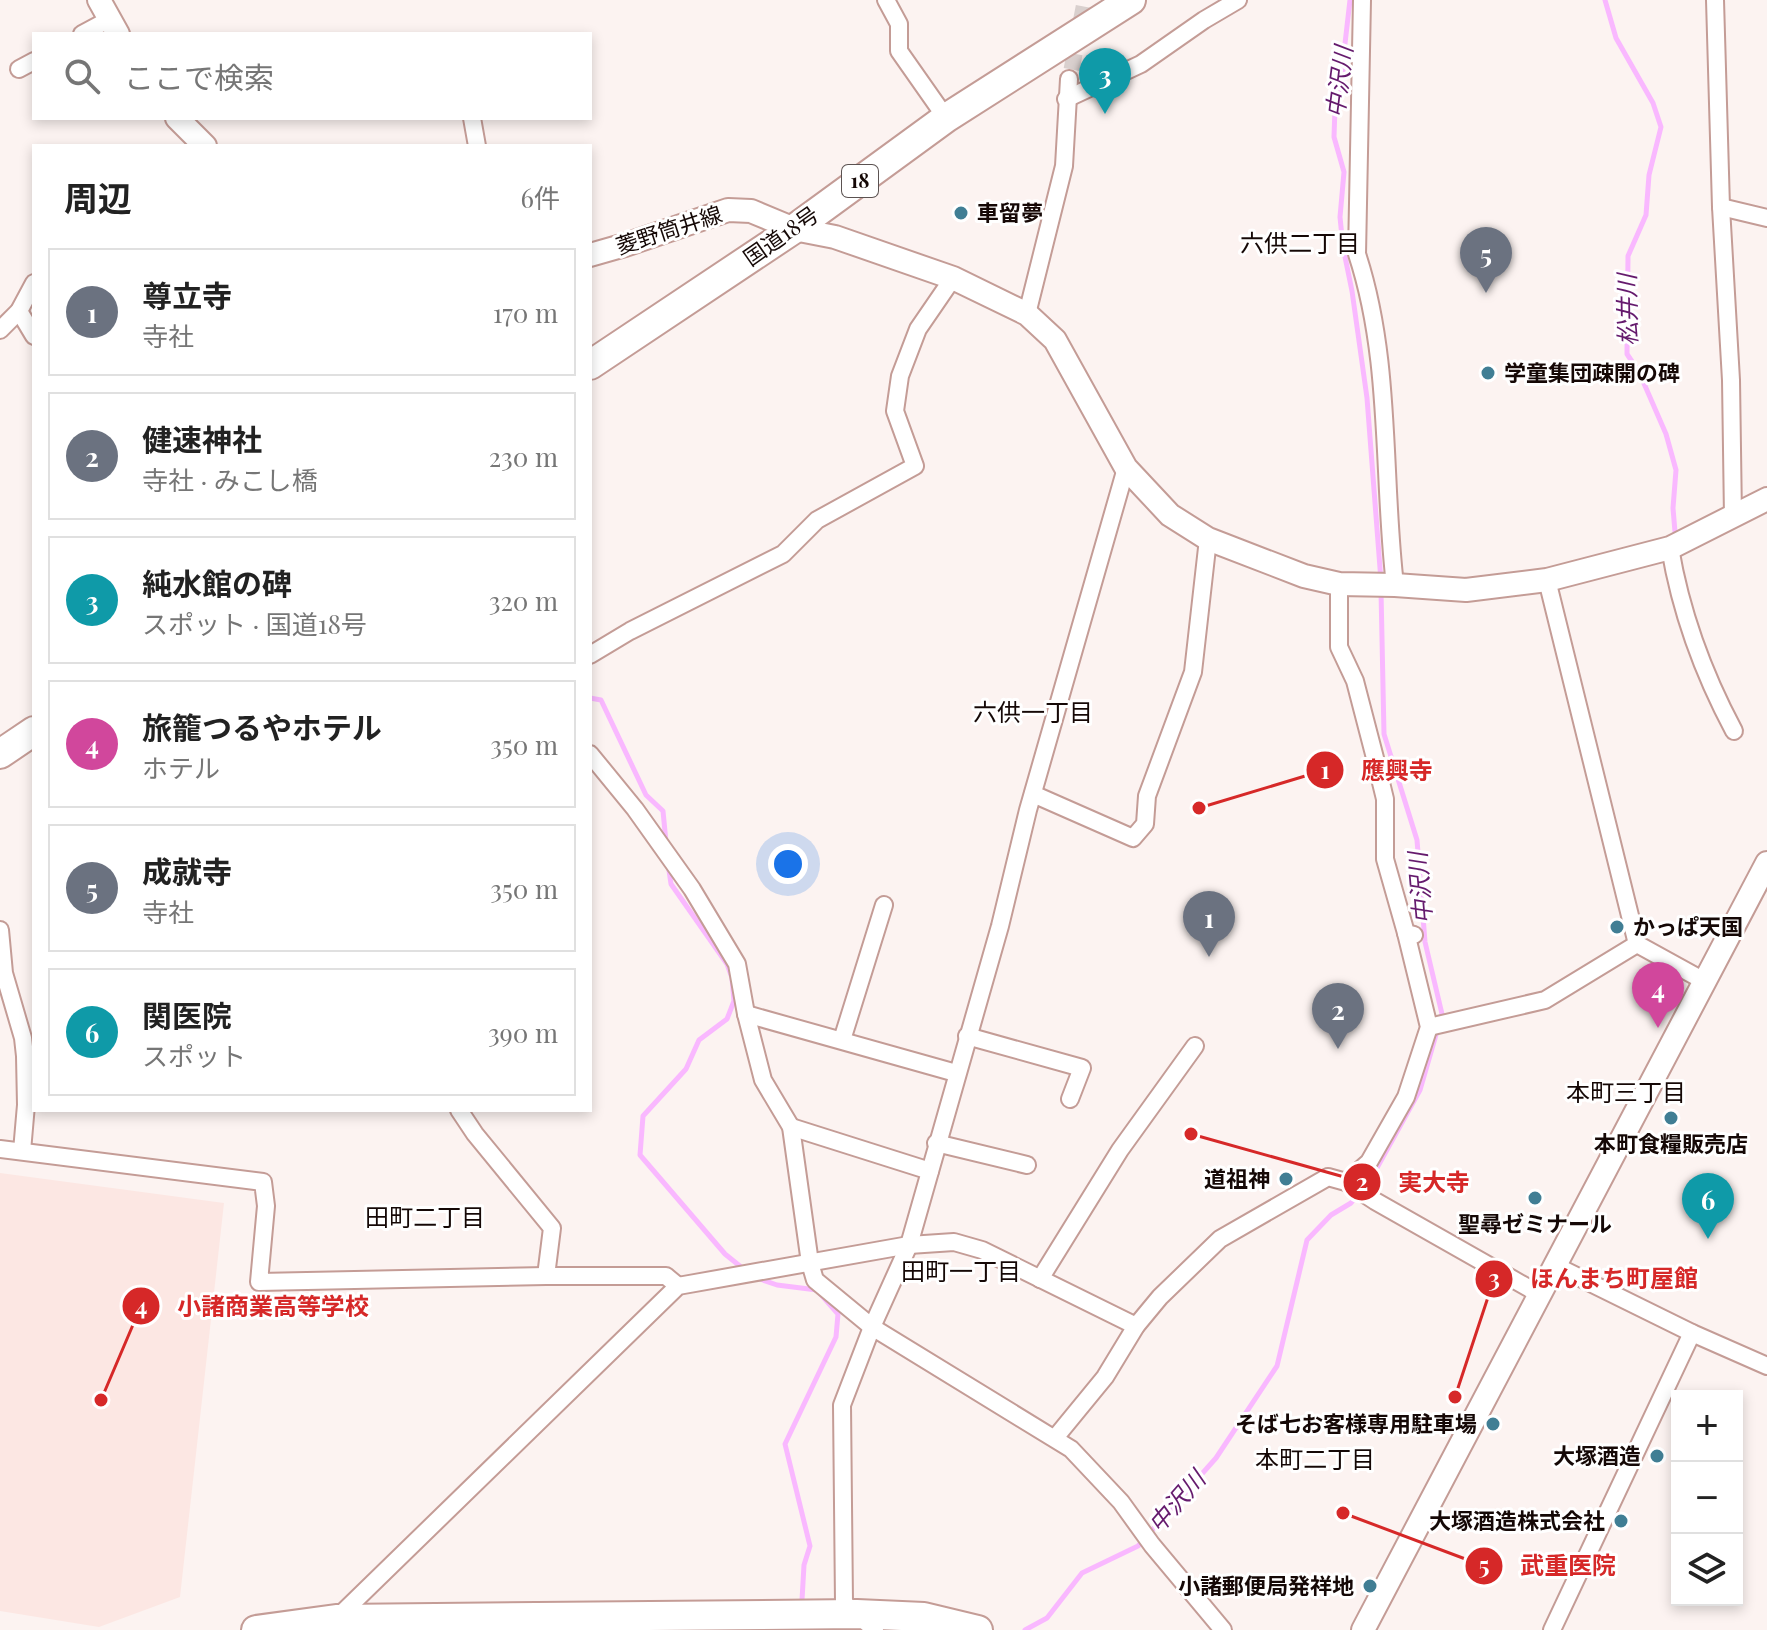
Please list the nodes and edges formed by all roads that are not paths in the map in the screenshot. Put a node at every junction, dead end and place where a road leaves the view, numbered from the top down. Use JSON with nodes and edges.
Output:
{"nodes":[{"id":1,"x":886,"y":0,"type":"edge"},
{"id":2,"x":1238,"y":0,"type":"edge"},
{"id":3,"x":1362,"y":0,"type":"edge"},
{"id":4,"x":1715,"y":0,"type":"edge"},
{"id":5,"x":1122,"y":2,"type":"edge"},
{"id":6,"x":109,"y":18,"type":"edge"},
{"id":7,"x":85,"y":32,"type":"edge"},
{"id":8,"x":1069,"y":79,"type":"tunnel mouth"},
{"id":9,"x":1066,"y":99,"type":"junction"},
{"id":10,"x":946,"y":118,"type":"junction"},
{"id":11,"x":179,"y":120,"type":"edge"},
{"id":12,"x":472,"y":120,"type":"edge"},
{"id":13,"x":198,"y":144,"type":"edge"},
{"id":14,"x":477,"y":144,"type":"edge"},
{"id":15,"x":1721,"y":207,"type":"junction"},
{"id":16,"x":1767,"y":218,"type":"edge"},
{"id":17,"x":794,"y":229,"type":"junction"},
{"id":18,"x":592,"y":254,"type":"edge"},
{"id":19,"x":953,"y":278,"type":"junction"},
{"id":20,"x":32,"y":287,"type":"edge"},
{"id":21,"x":19,"y":311,"type":"junction"},
{"id":22,"x":1027,"y":314,"type":"junction"},
{"id":23,"x":0,"y":330,"type":"edge"},
{"id":24,"x":32,"y":333,"type":"edge"},
{"id":25,"x":592,"y":364,"type":"edge"},
{"id":26,"x":1126,"y":468,"type":"junction"},
{"id":27,"x":1767,"y":499,"type":"edge"},
{"id":28,"x":1733,"y":517,"type":"junction"},
{"id":29,"x":1208,"y":539,"type":"junction"},
{"id":30,"x":1673,"y":547,"type":"junction"},
{"id":31,"x":1547,"y":580,"type":"junction"},
{"id":32,"x":1339,"y":584,"type":"junction"},
{"id":33,"x":1394,"y":585,"type":"junction"},
{"id":34,"x":592,"y":654,"type":"edge"},
{"id":35,"x":1734,"y":731,"type":"dead end"},
{"id":36,"x":32,"y":732,"type":"edge"},
{"id":37,"x":0,"y":754,"type":"edge"},
{"id":38,"x":592,"y":756,"type":"edge"},
{"id":39,"x":1033,"y":794,"type":"junction"},
{"id":40,"x":1767,"y":863,"type":"edge"},
{"id":41,"x":884,"y":905,"type":"dead end"},
{"id":42,"x":0,"y":930,"type":"edge"},
{"id":43,"x":1637,"y":944,"type":"junction"},
{"id":44,"x":1706,"y":982,"type":"junction"},
{"id":45,"x":746,"y":1014,"type":"junction"},
{"id":46,"x":1429,"y":1027,"type":"junction"},
{"id":47,"x":967,"y":1036,"type":"junction"},
{"id":48,"x":842,"y":1040,"type":"junction"},
{"id":49,"x":1195,"y":1046,"type":"dead end"},
{"id":50,"x":956,"y":1073,"type":"junction"},
{"id":51,"x":1070,"y":1099,"type":"dead end"},
{"id":52,"x":460,"y":1112,"type":"edge"},
{"id":53,"x":791,"y":1127,"type":"junction"},
{"id":54,"x":936,"y":1143,"type":"junction"},
{"id":55,"x":0,"y":1149,"type":"edge"},
{"id":56,"x":22,"y":1151,"type":"junction"},
{"id":57,"x":1027,"y":1165,"type":"dead end"},
{"id":58,"x":930,"y":1171,"type":"junction"},
{"id":59,"x":1350,"y":1186,"type":"junction"},
{"id":60,"x":909,"y":1245,"type":"junction"},
{"id":61,"x":810,"y":1263,"type":"junction"},
{"id":62,"x":1554,"y":1265,"type":"junction"},
{"id":63,"x":546,"y":1276,"type":"junction"},
{"id":64,"x":1040,"y":1279,"type":"junction"},
{"id":65,"x":678,"y":1286,"type":"junction"},
{"id":66,"x":1539,"y":1294,"type":"junction"},
{"id":67,"x":1136,"y":1326,"type":"junction"},
{"id":68,"x":872,"y":1327,"type":"junction"},
{"id":69,"x":1692,"y":1333,"type":"junction"},
{"id":70,"x":1767,"y":1366,"type":"edge"},
{"id":71,"x":1055,"y":1438,"type":"junction"},
{"id":72,"x":336,"y":1619,"type":"junction"},
{"id":73,"x":698,"y":1622,"type":"edge"},
{"id":74,"x":866,"y":1622,"type":"edge"},
{"id":75,"x":256,"y":1630,"type":"edge"},
{"id":76,"x":978,"y":1630,"type":"edge"},
{"id":77,"x":1223,"y":1630,"type":"edge"},
{"id":78,"x":1363,"y":1630,"type":"edge"},
{"id":79,"x":1552,"y":1630,"type":"edge"}],
"edges":[{"from":1,"to":10,"type":"street"},
{"from":2,"to":9,"type":"street"},
{"from":3,"to":33,"type":"street"},
{"from":4,"to":15,"type":"street"},
{"from":5,"to":10,"type":"highway","name":"国道18号","number":"18"},
{"from":6,"to":7,"type":"street"},
{"from":8,"to":9,"type":"street"},
{"from":9,"to":22,"type":"street"},
{"from":10,"to":17,"type":"highway","name":"国道18号","number":"18"},
{"from":11,"to":13,"type":"street"},
{"from":12,"to":14,"type":"street"},
{"from":15,"to":16,"type":"street"},
{"from":15,"to":28,"type":"street"},
{"from":17,"to":18,"type":"street","name":"菱野筒井線"},
{"from":17,"to":19,"type":"street","name":"菱野筒井線"},
{"from":17,"to":25,"type":"highway","name":"国道18号","number":"18"},
{"from":19,"to":22,"type":"street","name":"菱野筒井線"},
{"from":19,"to":34,"type":"street"},
{"from":20,"to":21,"type":"street"},
{"from":21,"to":23,"type":"street"},
{"from":21,"to":24,"type":"street"},
{"from":22,"to":26,"type":"street","name":"菱野筒井線"},
{"from":26,"to":29,"type":"street","name":"菱野筒井線"},
{"from":26,"to":39,"type":"street"},
{"from":27,"to":28,"type":"street","name":"菱野筒井線"},
{"from":28,"to":30,"type":"street","name":"菱野筒井線"},
{"from":29,"to":32,"type":"street","name":"菱野筒井線"},
{"from":29,"to":39,"type":"street"},
{"from":30,"to":31,"type":"street","name":"菱野筒井線"},
{"from":30,"to":35,"type":"street"},
{"from":31,"to":33,"type":"street","name":"菱野筒井線"},
{"from":31,"to":43,"type":"street"},
{"from":32,"to":33,"type":"street","name":"菱野筒井線"},
{"from":32,"to":46,"type":"street"},
{"from":36,"to":37,"type":"highway"},
{"from":38,"to":45,"type":"street"},
{"from":39,"to":47,"type":"street"},
{"from":40,"to":44,"type":"street"},
{"from":41,"to":48,"type":"street"},
{"from":42,"to":56,"type":"street"},
{"from":43,"to":44,"type":"street"},
{"from":43,"to":46,"type":"street"},
{"from":44,"to":62,"type":"street"},
{"from":45,"to":48,"type":"street"},
{"from":45,"to":53,"type":"street"},
{"from":46,"to":59,"type":"street"},
{"from":47,"to":50,"type":"street"},
{"from":47,"to":51,"type":"street"},
{"from":48,"to":50,"type":"street"},
{"from":49,"to":64,"type":"street"},
{"from":50,"to":54,"type":"street"},
{"from":52,"to":63,"type":"street"},
{"from":53,"to":58,"type":"street"},
{"from":53,"to":61,"type":"street"},
{"from":54,"to":57,"type":"street"},
{"from":54,"to":58,"type":"street"},
{"from":55,"to":56,"type":"street"},
{"from":56,"to":63,"type":"street"},
{"from":58,"to":60,"type":"street"},
{"from":59,"to":66,"type":"street"},
{"from":59,"to":67,"type":"street"},
{"from":60,"to":61,"type":"street"},
{"from":60,"to":64,"type":"street"},
{"from":60,"to":68,"type":"street"},
{"from":61,"to":65,"type":"street"},
{"from":61,"to":68,"type":"street"},
{"from":62,"to":66,"type":"street"},
{"from":62,"to":69,"type":"street"},
{"from":63,"to":65,"type":"street"},
{"from":64,"to":67,"type":"street"},
{"from":65,"to":72,"type":"street"},
{"from":66,"to":78,"type":"street"},
{"from":67,"to":71,"type":"street"},
{"from":68,"to":71,"type":"street"},
{"from":68,"to":74,"type":"street"},
{"from":69,"to":70,"type":"street"},
{"from":69,"to":79,"type":"street"},
{"from":71,"to":77,"type":"street"},
{"from":72,"to":73,"type":"highway"},
{"from":72,"to":75,"type":"highway"},
{"from":73,"to":74,"type":"highway"},
{"from":74,"to":76,"type":"highway"}]}
